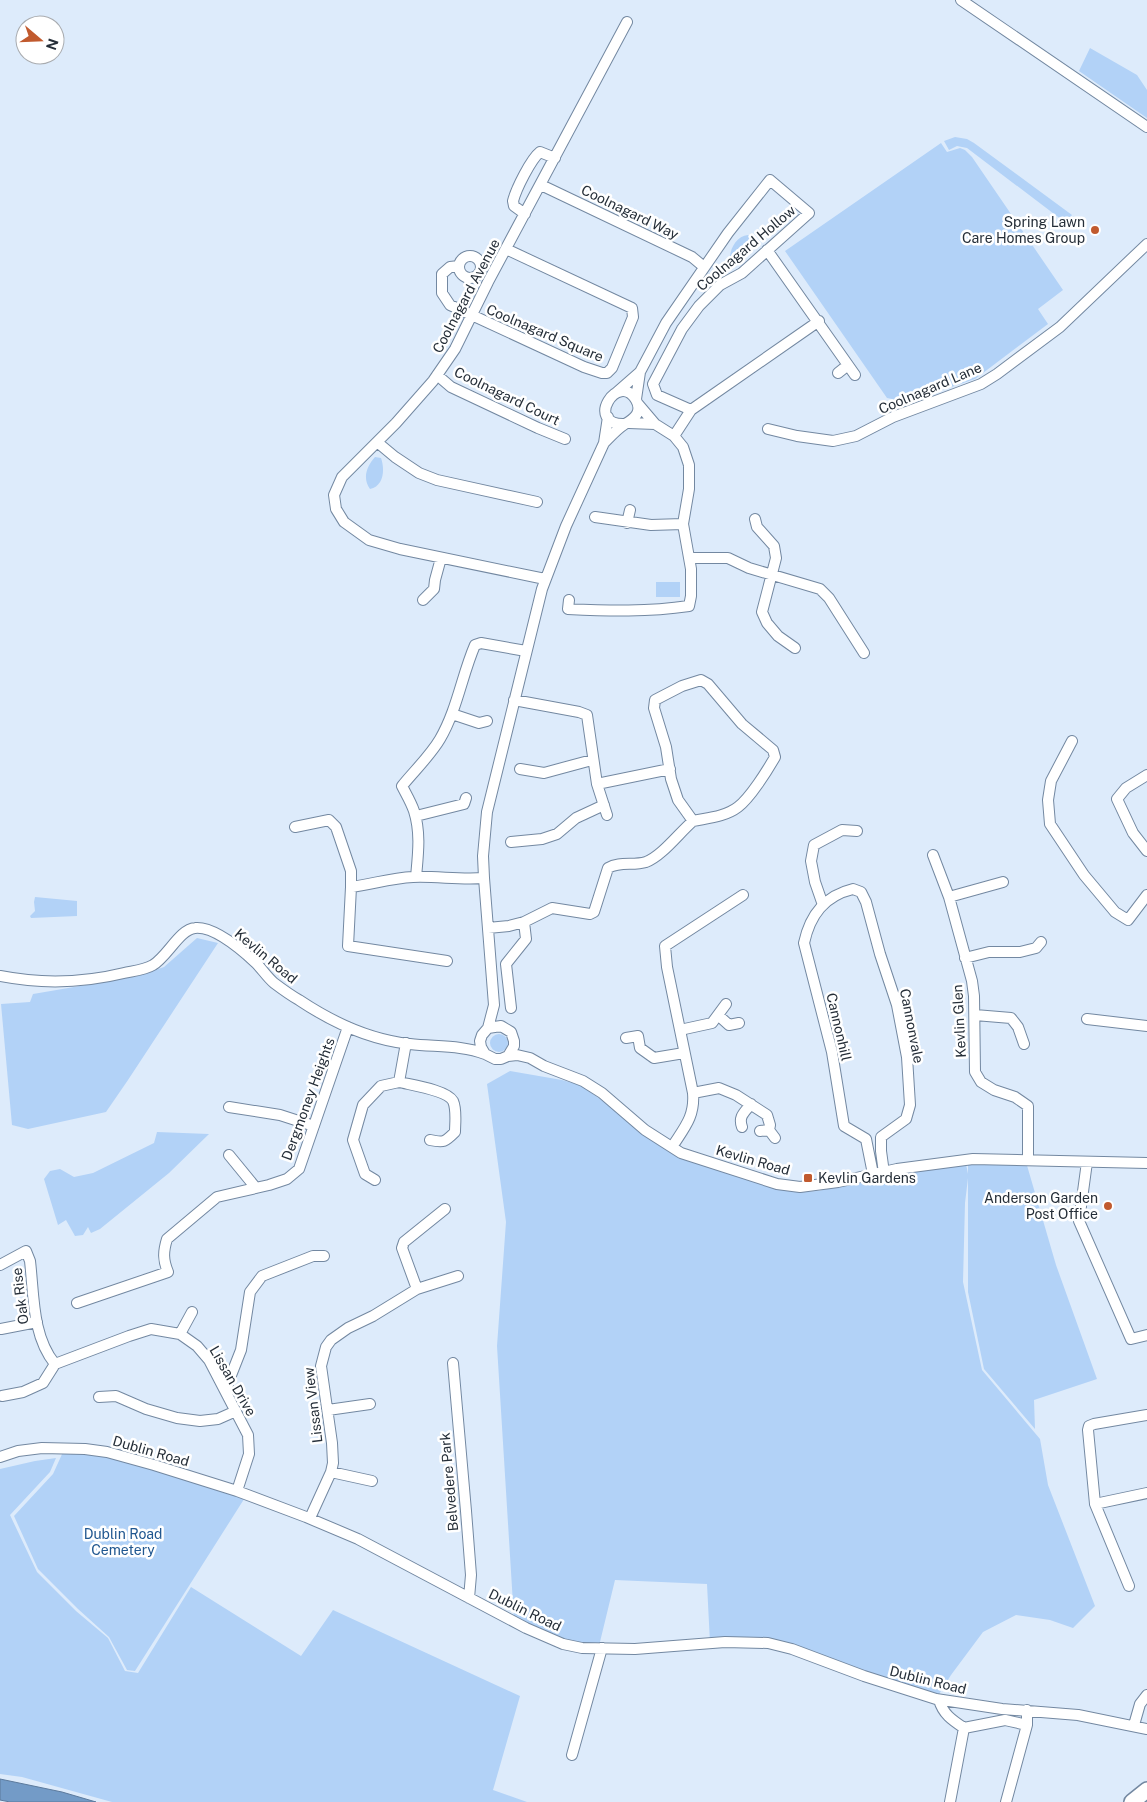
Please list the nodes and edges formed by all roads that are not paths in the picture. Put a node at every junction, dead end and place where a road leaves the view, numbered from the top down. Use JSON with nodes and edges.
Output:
{"nodes":[{"id":1,"x":961,"y":0,"type":"edge"},
{"id":2,"x":627,"y":22,"type":"dead end"},
{"id":3,"x":1147,"y":127,"type":"edge"},
{"id":4,"x":555,"y":158,"type":"junction"},
{"id":5,"x":541,"y":185,"type":"junction"},
{"id":6,"x":525,"y":214,"type":"junction"},
{"id":7,"x":1147,"y":244,"type":"edge"},
{"id":8,"x":506,"y":249,"type":"junction"},
{"id":9,"x":767,"y":250,"type":"junction"},
{"id":10,"x":459,"y":266,"type":"dead end"},
{"id":11,"x":704,"y":267,"type":"junction"},
{"id":12,"x":471,"y":316,"type":"junction"},
{"id":13,"x":818,"y":321,"type":"junction"},
{"id":14,"x":848,"y":365,"type":"junction"},
{"id":15,"x":640,"y":372,"type":"junction"},
{"id":16,"x":838,"y":373,"type":"dead end"},
{"id":17,"x":438,"y":375,"type":"junction"},
{"id":18,"x":855,"y":375,"type":"dead end"},
{"id":19,"x":616,"y":393,"type":"junction"},
{"id":20,"x":637,"y":402,"type":"junction"},
{"id":21,"x":691,"y":410,"type":"junction"},
{"id":22,"x":608,"y":417,"type":"junction"},
{"id":23,"x":627,"y":424,"type":"junction"},
{"id":24,"x":655,"y":424,"type":"junction"},
{"id":25,"x":768,"y":428,"type":"dead end"},
{"id":26,"x":674,"y":436,"type":"junction"},
{"id":27,"x":565,"y":439,"type":"dead end"},
{"id":28,"x":377,"y":442,"type":"junction"},
{"id":29,"x":604,"y":443,"type":"junction"},
{"id":30,"x":537,"y":502,"type":"dead end"},
{"id":31,"x":630,"y":510,"type":"dead end"},
{"id":32,"x":595,"y":517,"type":"dead end"},
{"id":33,"x":755,"y":519,"type":"dead end"},
{"id":34,"x":627,"y":523,"type":"junction"},
{"id":35,"x":682,"y":524,"type":"junction"},
{"id":36,"x":441,"y":558,"type":"junction"},
{"id":37,"x":689,"y":558,"type":"junction"},
{"id":38,"x":771,"y":574,"type":"junction"},
{"id":39,"x":545,"y":580,"type":"junction"},
{"id":40,"x":422,"y":600,"type":"dead end"},
{"id":41,"x":569,"y":600,"type":"dead end"},
{"id":42,"x":795,"y":648,"type":"dead end"},
{"id":43,"x":526,"y":651,"type":"junction"},
{"id":44,"x":864,"y":653,"type":"dead end"},
{"id":45,"x":514,"y":700,"type":"junction"},
{"id":46,"x":452,"y":714,"type":"junction"},
{"id":47,"x":487,"y":721,"type":"dead end"},
{"id":48,"x":1072,"y":741,"type":"dead end"},
{"id":49,"x":592,"y":760,"type":"junction"},
{"id":50,"x":520,"y":769,"type":"dead end"},
{"id":51,"x":670,"y":769,"type":"junction"},
{"id":52,"x":1147,"y":775,"type":"edge"},
{"id":53,"x":597,"y":784,"type":"junction"},
{"id":54,"x":466,"y":798,"type":"dead end"},
{"id":55,"x":416,"y":816,"type":"junction"},
{"id":56,"x":693,"y":821,"type":"junction"},
{"id":57,"x":295,"y":828,"type":"dead end"},
{"id":58,"x":857,"y":831,"type":"dead end"},
{"id":59,"x":511,"y":842,"type":"dead end"},
{"id":60,"x":1147,"y":851,"type":"edge"},
{"id":61,"x":933,"y":855,"type":"dead end"},
{"id":62,"x":416,"y":877,"type":"junction"},
{"id":63,"x":484,"y":878,"type":"junction"},
{"id":64,"x":1005,"y":881,"type":"dead end"},
{"id":65,"x":351,"y":888,"type":"junction"},
{"id":66,"x":845,"y":891,"type":"joint"},
{"id":67,"x":743,"y":895,"type":"dead end"},
{"id":68,"x":1147,"y":895,"type":"edge"},
{"id":69,"x":949,"y":897,"type":"junction"},
{"id":70,"x":823,"y":904,"type":"junction"},
{"id":71,"x":524,"y":922,"type":"junction"},
{"id":72,"x":488,"y":928,"type":"junction"},
{"id":73,"x":1039,"y":948,"type":"dead end"},
{"id":74,"x":965,"y":958,"type":"junction"},
{"id":75,"x":447,"y":961,"type":"dead end"},
{"id":76,"x":0,"y":976,"type":"edge"},
{"id":77,"x":726,"y":1004,"type":"dead end"},
{"id":78,"x":494,"y":1006,"type":"junction"},
{"id":79,"x":511,"y":1008,"type":"dead end"},
{"id":80,"x":718,"y":1015,"type":"junction"},
{"id":81,"x":975,"y":1015,"type":"junction"},
{"id":82,"x":1087,"y":1019,"type":"dead end"},
{"id":83,"x":739,"y":1023,"type":"dead end"},
{"id":84,"x":1147,"y":1026,"type":"edge"},
{"id":85,"x":348,"y":1027,"type":"junction"},
{"id":86,"x":504,"y":1027,"type":"junction"},
{"id":87,"x":488,"y":1028,"type":"junction"},
{"id":88,"x":680,"y":1030,"type":"junction"},
{"id":89,"x":626,"y":1038,"type":"dead end"},
{"id":90,"x":480,"y":1041,"type":"junction"},
{"id":91,"x":514,"y":1041,"type":"junction"},
{"id":92,"x":406,"y":1043,"type":"junction"},
{"id":93,"x":1026,"y":1046,"type":"dead end"},
{"id":94,"x":464,"y":1048,"type":"junction"},
{"id":95,"x":684,"y":1053,"type":"junction"},
{"id":96,"x":485,"y":1054,"type":"junction"},
{"id":97,"x":508,"y":1056,"type":"junction"},
{"id":98,"x":530,"y":1058,"type":"junction"},
{"id":99,"x":399,"y":1082,"type":"junction"},
{"id":100,"x":693,"y":1093,"type":"junction"},
{"id":101,"x":751,"y":1104,"type":"junction"},
{"id":102,"x":230,"y":1107,"type":"dead end"},
{"id":103,"x":314,"y":1126,"type":"junction"},
{"id":104,"x":742,"y":1127,"type":"dead end"},
{"id":105,"x":768,"y":1133,"type":"dead end"},
{"id":106,"x":430,"y":1140,"type":"dead end"},
{"id":107,"x":672,"y":1147,"type":"junction"},
{"id":108,"x":229,"y":1155,"type":"dead end"},
{"id":109,"x":1028,"y":1160,"type":"junction"},
{"id":110,"x":1087,"y":1162,"type":"junction"},
{"id":111,"x":1147,"y":1163,"type":"edge"},
{"id":112,"x":884,"y":1173,"type":"junction"},
{"id":113,"x":873,"y":1174,"type":"junction"},
{"id":114,"x":375,"y":1180,"type":"dead end"},
{"id":115,"x":256,"y":1188,"type":"junction"},
{"id":116,"x":445,"y":1209,"type":"dead end"},
{"id":117,"x":324,"y":1256,"type":"dead end"},
{"id":118,"x":0,"y":1265,"type":"edge"},
{"id":119,"x":458,"y":1276,"type":"dead end"},
{"id":120,"x":417,"y":1289,"type":"junction"},
{"id":121,"x":77,"y":1303,"type":"dead end"},
{"id":122,"x":192,"y":1312,"type":"dead end"},
{"id":123,"x":37,"y":1322,"type":"junction"},
{"id":124,"x":1,"y":1329,"type":"edge"},
{"id":125,"x":180,"y":1334,"type":"junction"},
{"id":126,"x":1147,"y":1335,"type":"edge"},
{"id":127,"x":54,"y":1364,"type":"junction"},
{"id":128,"x":453,"y":1364,"type":"dead end"},
{"id":129,"x":227,"y":1394,"type":"junction"},
{"id":130,"x":2,"y":1396,"type":"dead end"},
{"id":131,"x":99,"y":1397,"type":"dead end"},
{"id":132,"x":370,"y":1404,"type":"dead end"},
{"id":133,"x":328,"y":1410,"type":"junction"},
{"id":134,"x":236,"y":1411,"type":"junction"},
{"id":135,"x":1147,"y":1415,"type":"edge"},
{"id":136,"x":0,"y":1457,"type":"edge"},
{"id":137,"x":331,"y":1472,"type":"junction"},
{"id":138,"x":372,"y":1481,"type":"dead end"},
{"id":139,"x":237,"y":1491,"type":"junction"},
{"id":140,"x":1147,"y":1492,"type":"edge"},
{"id":141,"x":1095,"y":1504,"type":"junction"},
{"id":142,"x":310,"y":1518,"type":"junction"},
{"id":143,"x":1129,"y":1586,"type":"dead end"},
{"id":144,"x":469,"y":1598,"type":"junction"},
{"id":145,"x":602,"y":1648,"type":"junction"},
{"id":146,"x":1147,"y":1695,"type":"edge"},
{"id":147,"x":939,"y":1700,"type":"junction"},
{"id":148,"x":1027,"y":1710,"type":"junction"},
{"id":149,"x":1027,"y":1725,"type":"junction"},
{"id":150,"x":1134,"y":1725,"type":"junction"},
{"id":151,"x":964,"y":1728,"type":"junction"},
{"id":152,"x":1147,"y":1729,"type":"edge"},
{"id":153,"x":572,"y":1755,"type":"dead end"},
{"id":154,"x":1147,"y":1790,"type":"edge"},
{"id":155,"x":950,"y":1802,"type":"edge"},
{"id":156,"x":1006,"y":1802,"type":"edge"},
{"id":157,"x":1132,"y":1802,"type":"edge"}],
"edges":[{"from":1,"to":3,"type":"street"},
{"from":2,"to":4,"type":"street","name":"Coolnagard Avenue"},
{"from":4,"to":5,"type":"street","name":"Coolnagard Avenue"},
{"from":4,"to":6,"type":"street"},
{"from":5,"to":6,"type":"street","name":"Coolnagard Avenue"},
{"from":5,"to":11,"type":"street","name":"Coolnagard Way"},
{"from":6,"to":8,"type":"street","name":"Coolnagard Avenue"},
{"from":7,"to":25,"type":"street","name":"Coolnagard Lane"},
{"from":8,"to":12,"type":"street","name":"Coolnagard Avenue"},
{"from":8,"to":12,"type":"street","name":"Coolnagard Square"},
{"from":9,"to":11,"type":"street","name":"Coolnagard Hollow"},
{"from":9,"to":13,"type":"street"},
{"from":9,"to":21,"type":"street","name":"Coolnagard Hollow"},
{"from":10,"to":12,"type":"street"},
{"from":11,"to":15,"type":"street"},
{"from":12,"to":17,"type":"street","name":"Coolnagard Avenue"},
{"from":13,"to":14,"type":"street"},
{"from":13,"to":21,"type":"street"},
{"from":14,"to":16,"type":"street"},
{"from":14,"to":18,"type":"street"},
{"from":15,"to":19,"type":"street"},
{"from":15,"to":20,"type":"street"},
{"from":17,"to":27,"type":"street","name":"Coolnagard Court"},
{"from":17,"to":28,"type":"street","name":"Coolnagard Avenue"},
{"from":19,"to":20,"type":"street"},
{"from":19,"to":22,"type":"street"},
{"from":20,"to":23,"type":"street"},
{"from":20,"to":24,"type":"street"},
{"from":21,"to":26,"type":"street"},
{"from":22,"to":23,"type":"street"},
{"from":22,"to":29,"type":"street"},
{"from":23,"to":24,"type":"street"},
{"from":23,"to":29,"type":"street"},
{"from":24,"to":26,"type":"street"},
{"from":26,"to":35,"type":"street"},
{"from":28,"to":30,"type":"street"},
{"from":28,"to":36,"type":"street","name":"Coolnagard Avenue"},
{"from":29,"to":39,"type":"street"},
{"from":31,"to":34,"type":"street"},
{"from":32,"to":34,"type":"street"},
{"from":33,"to":38,"type":"street"},
{"from":34,"to":35,"type":"street"},
{"from":35,"to":37,"type":"street"},
{"from":36,"to":39,"type":"street","name":"Coolnagard Avenue"},
{"from":36,"to":40,"type":"street"},
{"from":37,"to":38,"type":"street"},
{"from":37,"to":41,"type":"street"},
{"from":38,"to":42,"type":"street"},
{"from":38,"to":44,"type":"street"},
{"from":39,"to":43,"type":"street"},
{"from":43,"to":45,"type":"street"},
{"from":43,"to":46,"type":"street"},
{"from":45,"to":49,"type":"street"},
{"from":45,"to":63,"type":"street"},
{"from":46,"to":47,"type":"street"},
{"from":46,"to":55,"type":"street"},
{"from":48,"to":68,"type":"street"},
{"from":49,"to":50,"type":"street"},
{"from":49,"to":53,"type":"street"},
{"from":51,"to":53,"type":"street"},
{"from":51,"to":56,"type":"street"},
{"from":51,"to":56,"type":"street"},
{"from":52,"to":60,"type":"street"},
{"from":53,"to":59,"type":"street"},
{"from":54,"to":55,"type":"street"},
{"from":55,"to":62,"type":"street"},
{"from":56,"to":71,"type":"street"},
{"from":57,"to":65,"type":"street"},
{"from":58,"to":70,"type":"street"},
{"from":61,"to":69,"type":"street","name":"Kevlin Glen"},
{"from":62,"to":63,"type":"street"},
{"from":62,"to":65,"type":"street"},
{"from":63,"to":72,"type":"street"},
{"from":64,"to":69,"type":"street"},
{"from":65,"to":75,"type":"street"},
{"from":66,"to":70,"type":"street","name":"Cannonhill"},
{"from":66,"to":112,"type":"street","name":"Cannonvale"},
{"from":67,"to":88,"type":"street"},
{"from":69,"to":74,"type":"street","name":"Kevlin Glen"},
{"from":70,"to":113,"type":"street","name":"Cannonhill"},
{"from":71,"to":72,"type":"street"},
{"from":71,"to":79,"type":"street"},
{"from":72,"to":78,"type":"street"},
{"from":73,"to":74,"type":"street"},
{"from":74,"to":81,"type":"street","name":"Kevlin Glen"},
{"from":76,"to":85,"type":"street","name":"Kevlin Road"},
{"from":77,"to":80,"type":"street"},
{"from":78,"to":86,"type":"street"},
{"from":78,"to":87,"type":"street"},
{"from":80,"to":83,"type":"street"},
{"from":80,"to":88,"type":"street"},
{"from":81,"to":93,"type":"street"},
{"from":81,"to":109,"type":"street","name":"Kevlin Glen"},
{"from":82,"to":84,"type":"street"},
{"from":85,"to":92,"type":"street","name":"Kevlin Road"},
{"from":85,"to":103,"type":"street","name":"Dergmoney Heights"},
{"from":86,"to":87,"type":"street"},
{"from":86,"to":91,"type":"street"},
{"from":87,"to":90,"type":"street"},
{"from":88,"to":95,"type":"street"},
{"from":89,"to":95,"type":"street"},
{"from":90,"to":94,"type":"street","name":"Kevlin Road"},
{"from":90,"to":96,"type":"street"},
{"from":91,"to":97,"type":"street"},
{"from":91,"to":98,"type":"street","name":"Kevlin Road"},
{"from":92,"to":94,"type":"street","name":"Kevlin Road"},
{"from":92,"to":99,"type":"street"},
{"from":94,"to":96,"type":"street","name":"Kevlin Road"},
{"from":95,"to":100,"type":"street"},
{"from":96,"to":97,"type":"street"},
{"from":97,"to":98,"type":"street","name":"Kevlin Road"},
{"from":98,"to":107,"type":"street","name":"Kevlin Road"},
{"from":99,"to":106,"type":"street"},
{"from":99,"to":114,"type":"street"},
{"from":100,"to":101,"type":"street"},
{"from":100,"to":107,"type":"street"},
{"from":101,"to":104,"type":"street"},
{"from":101,"to":105,"type":"street"},
{"from":102,"to":103,"type":"street"},
{"from":103,"to":115,"type":"street","name":"Dergmoney Heights"},
{"from":107,"to":113,"type":"street","name":"Kevlin Road"},
{"from":108,"to":115,"type":"street"},
{"from":109,"to":110,"type":"street","name":"Kevlin Road"},
{"from":109,"to":112,"type":"street","name":"Kevlin Road"},
{"from":110,"to":111,"type":"street","name":"Kevlin Road"},
{"from":110,"to":126,"type":"street"},
{"from":112,"to":113,"type":"street","name":"Kevlin Road"},
{"from":115,"to":121,"type":"street","name":"Dergmoney Heights"},
{"from":116,"to":120,"type":"street"},
{"from":117,"to":129,"type":"street"},
{"from":118,"to":123,"type":"street","name":"Oak Rise"},
{"from":119,"to":120,"type":"street","name":"Lissan View"},
{"from":120,"to":133,"type":"street","name":"Lissan View"},
{"from":122,"to":125,"type":"street"},
{"from":123,"to":124,"type":"street"},
{"from":123,"to":127,"type":"street","name":"Oak Rise"},
{"from":125,"to":127,"type":"street","name":"Lissan Drive"},
{"from":125,"to":129,"type":"street","name":"Lissan Drive"},
{"from":127,"to":130,"type":"street"},
{"from":128,"to":144,"type":"street","name":"Belvedere Park"},
{"from":129,"to":134,"type":"street","name":"Lissan Drive"},
{"from":131,"to":134,"type":"street"},
{"from":132,"to":133,"type":"street"},
{"from":133,"to":137,"type":"street","name":"Lissan View"},
{"from":134,"to":139,"type":"street","name":"Lissan Drive"},
{"from":135,"to":141,"type":"street"},
{"from":136,"to":139,"type":"street","name":"Dublin Road"},
{"from":137,"to":138,"type":"street"},
{"from":137,"to":142,"type":"street","name":"Lissan View"},
{"from":139,"to":142,"type":"street","name":"Dublin Road"},
{"from":140,"to":141,"type":"street"},
{"from":141,"to":143,"type":"street"},
{"from":142,"to":144,"type":"street","name":"Dublin Road"},
{"from":144,"to":145,"type":"street","name":"Dublin Road"},
{"from":145,"to":147,"type":"street","name":"Dublin Road"},
{"from":145,"to":153,"type":"street"},
{"from":146,"to":150,"type":"street"},
{"from":147,"to":148,"type":"street","name":"Dublin Road"},
{"from":147,"to":151,"type":"street"},
{"from":148,"to":149,"type":"street"},
{"from":148,"to":150,"type":"street","name":"Dublin Road"},
{"from":149,"to":151,"type":"street"},
{"from":149,"to":156,"type":"street"},
{"from":150,"to":152,"type":"street","name":"Dublin Road"},
{"from":151,"to":155,"type":"street"},
{"from":154,"to":157,"type":"highway"}]}
